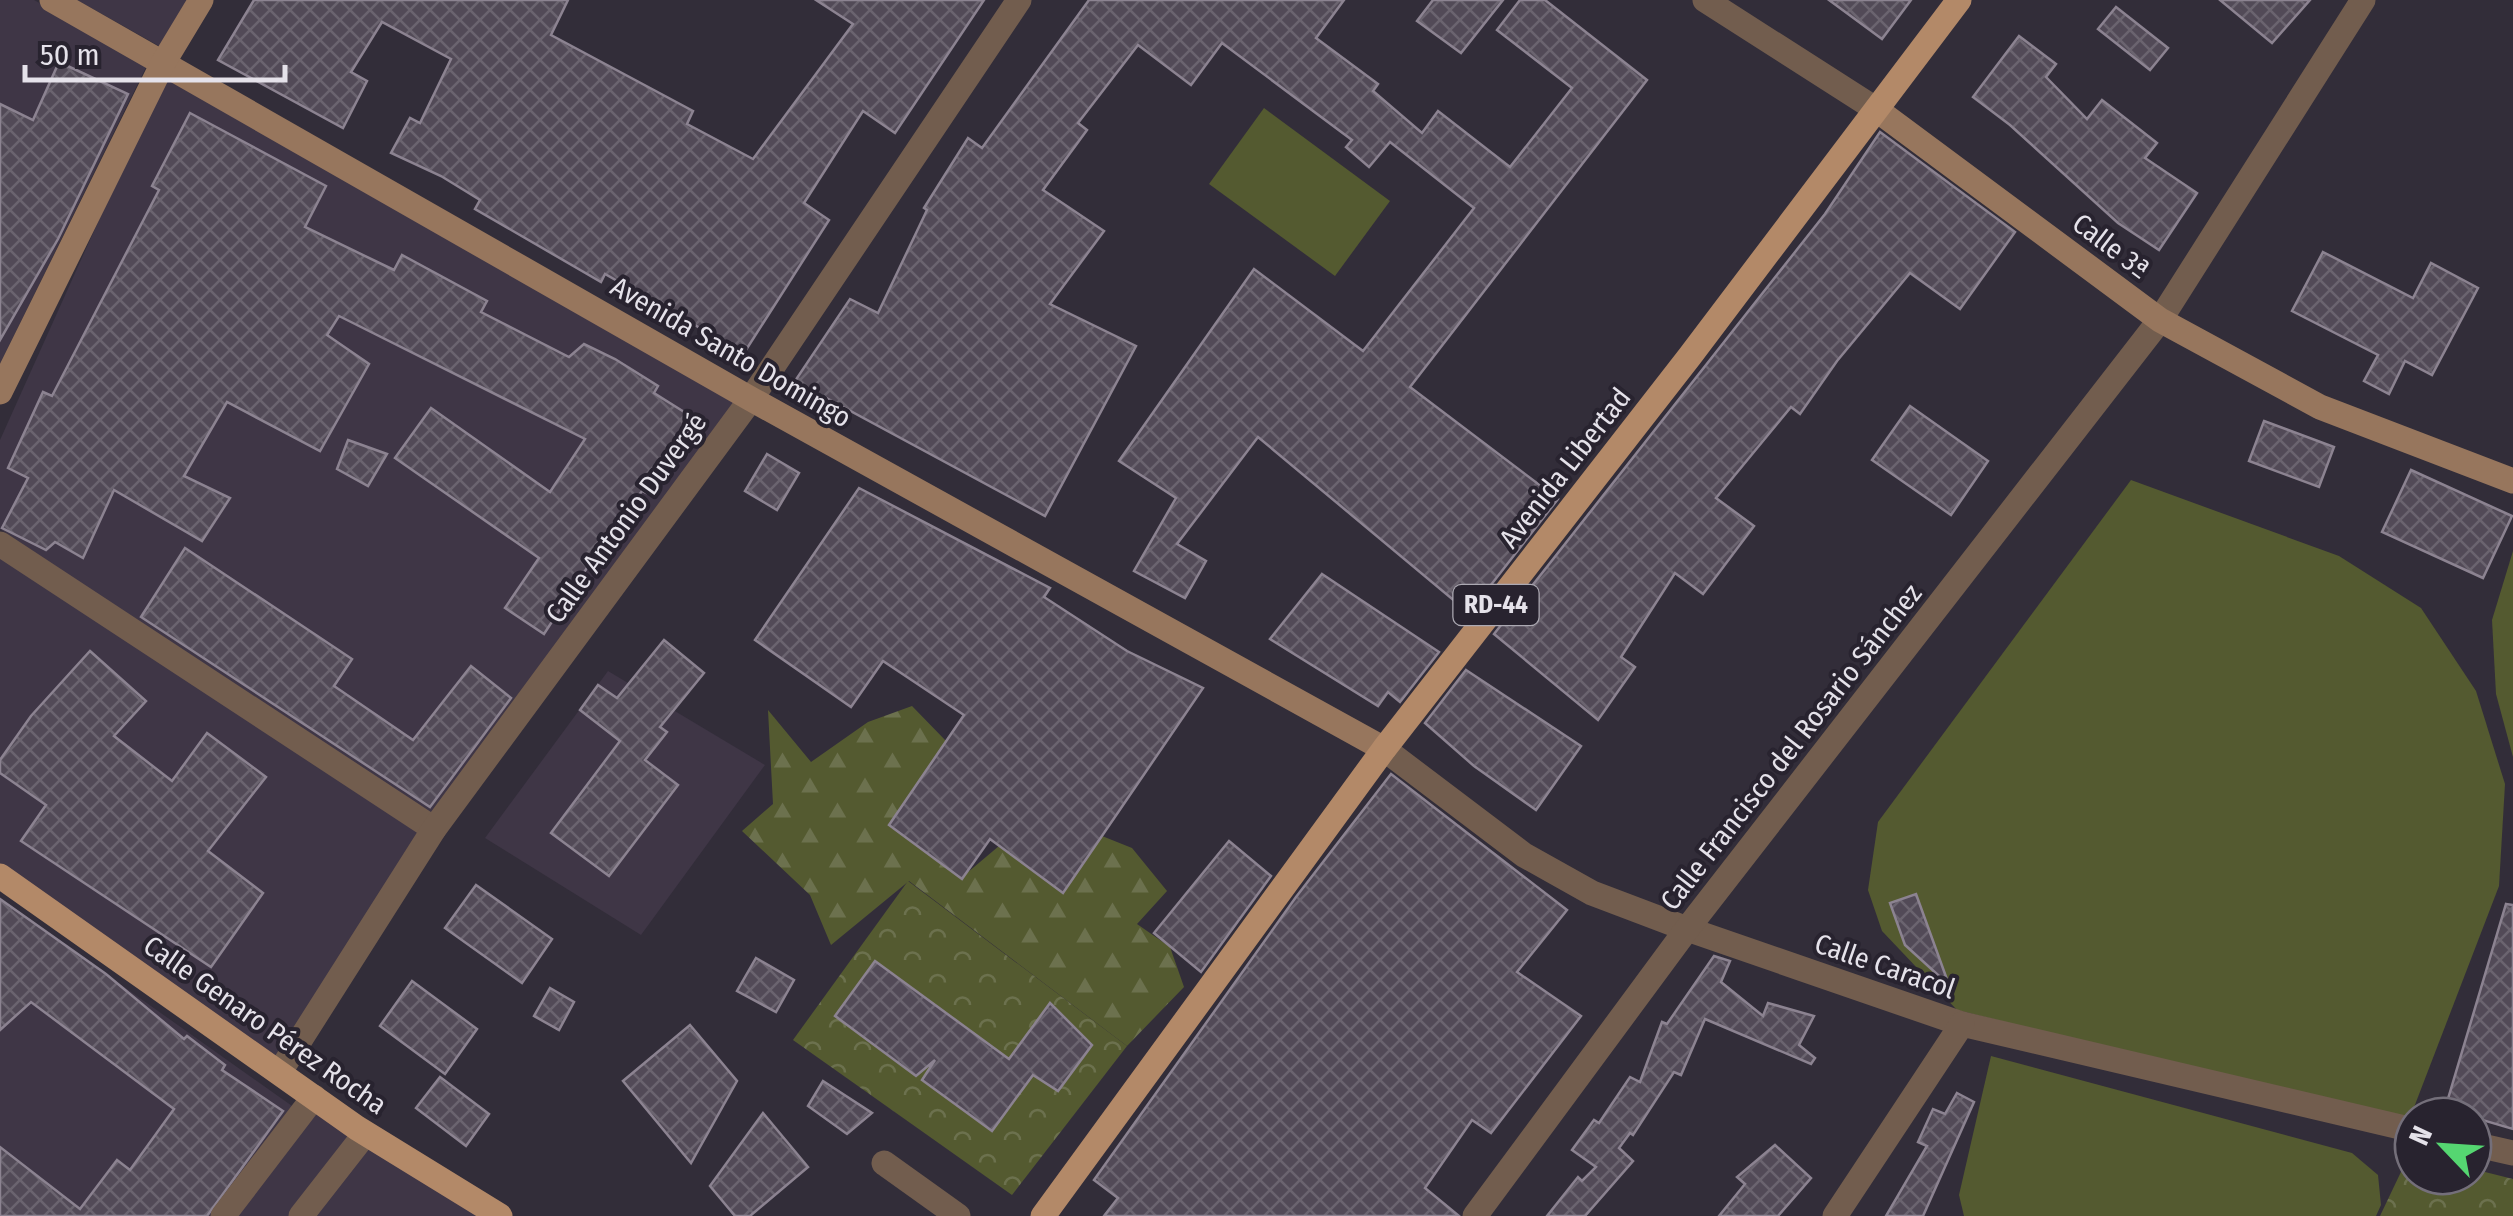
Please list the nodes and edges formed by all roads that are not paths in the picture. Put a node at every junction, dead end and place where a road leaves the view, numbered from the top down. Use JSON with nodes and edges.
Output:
{"nodes":[{"id":1,"x":52,"y":0,"type":"edge"},
{"id":2,"x":201,"y":0,"type":"edge"},
{"id":3,"x":1020,"y":0,"type":"edge"},
{"id":4,"x":1705,"y":0,"type":"edge"},
{"id":5,"x":1958,"y":0,"type":"edge"},
{"id":6,"x":2364,"y":0,"type":"edge"},
{"id":7,"x":163,"y":63,"type":"junction"},
{"id":8,"x":1877,"y":110,"type":"junction"},
{"id":9,"x":2160,"y":320,"type":"junction"},
{"id":10,"x":0,"y":392,"type":"edge"},
{"id":11,"x":752,"y":399,"type":"junction"},
{"id":12,"x":2513,"y":481,"type":"edge"},
{"id":13,"x":0,"y":544,"type":"edge"},
{"id":14,"x":1384,"y":749,"type":"junction"},
{"id":15,"x":434,"y":829,"type":"junction"},
{"id":16,"x":0,"y":876,"type":"edge"},
{"id":17,"x":1687,"y":929,"type":"junction"},
{"id":18,"x":1962,"y":1024,"type":"junction"},
{"id":19,"x":280,"y":1070,"type":"junction"},
{"id":20,"x":314,"y":1097,"type":"junction"},
{"id":21,"x":2393,"y":1125,"type":"edge"},
{"id":22,"x":365,"y":1134,"type":"junction"},
{"id":23,"x":884,"y":1163,"type":"dead end"},
{"id":24,"x":222,"y":1216,"type":"edge"},
{"id":25,"x":301,"y":1216,"type":"edge"},
{"id":26,"x":500,"y":1216,"type":"edge"},
{"id":27,"x":958,"y":1216,"type":"edge"},
{"id":28,"x":1043,"y":1216,"type":"edge"},
{"id":29,"x":1475,"y":1216,"type":"edge"},
{"id":30,"x":1835,"y":1216,"type":"edge"}],
"edges":[{"from":1,"to":7,"type":"main road","name":"Avenida Santo Domingo"},
{"from":2,"to":7,"type":"main road"},
{"from":3,"to":11,"type":"street","name":"Calle Antonio Duvergé"},
{"from":4,"to":8,"type":"street","name":"Calle 3ª"},
{"from":5,"to":8,"type":"main road","name":"Avenida Libertad","number":"RD-44"},
{"from":6,"to":9,"type":"street","name":"Calle Francisco del Rosario Sánchez"},
{"from":7,"to":10,"type":"main road"},
{"from":7,"to":11,"type":"main road","name":"Avenida Santo Domingo"},
{"from":8,"to":9,"type":"main road","name":"Calle 3ª"},
{"from":8,"to":14,"type":"main road","name":"Avenida Libertad","number":"RD-44"},
{"from":9,"to":12,"type":"main road","name":"Calle 3ª"},
{"from":9,"to":17,"type":"street","name":"Calle Francisco del Rosario Sánchez"},
{"from":11,"to":14,"type":"main road","name":"Avenida Santo Domingo"},
{"from":11,"to":15,"type":"street","name":"Calle Antonio Duvergé"},
{"from":13,"to":15,"type":"street"},
{"from":14,"to":17,"type":"street","name":"Calle Caracol"},
{"from":14,"to":28,"type":"main road","name":"Avenida Libertad","number":"RD-44"},
{"from":15,"to":19,"type":"street","name":"Calle Antonio Duvergé"},
{"from":16,"to":19,"type":"main road","name":"Calle Genaro Pérez Rocha"},
{"from":17,"to":18,"type":"street","name":"Calle Caracol"},
{"from":17,"to":29,"type":"street","name":"Calle Francisco del Rosario Sánchez"},
{"from":18,"to":21,"type":"street","name":"Calle Caracol"},
{"from":18,"to":30,"type":"street"},
{"from":19,"to":20,"type":"main road","name":"Calle Genaro Pérez Rocha"},
{"from":20,"to":22,"type":"main road","name":"Calle Genaro Pérez Rocha"},
{"from":20,"to":24,"type":"street"},
{"from":22,"to":25,"type":"street"},
{"from":22,"to":26,"type":"main road","name":"Calle Genaro Pérez Rocha"},
{"from":23,"to":27,"type":"street"}]}
